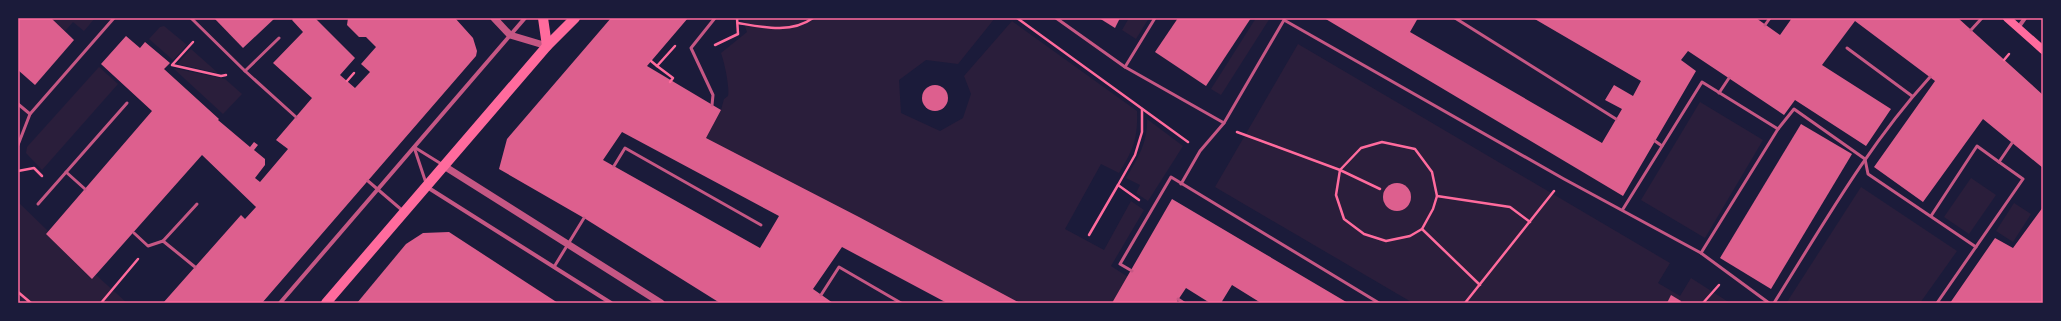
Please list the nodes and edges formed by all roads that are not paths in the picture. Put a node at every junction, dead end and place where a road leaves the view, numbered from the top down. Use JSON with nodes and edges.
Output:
{"nodes":[{"id":1,"x":114,"y":18,"type":"edge"},
{"id":2,"x":191,"y":18,"type":"edge"},
{"id":3,"x":494,"y":18,"type":"edge"},
{"id":4,"x":525,"y":18,"type":"edge"},
{"id":5,"x":544,"y":18,"type":"edge"},
{"id":6,"x":575,"y":18,"type":"edge"},
{"id":7,"x":715,"y":18,"type":"edge"},
{"id":8,"x":1056,"y":18,"type":"edge"},
{"id":9,"x":1155,"y":18,"type":"edge"},
{"id":10,"x":1455,"y":18,"type":"edge"},
{"id":11,"x":1770,"y":18,"type":"edge"},
{"id":12,"x":1982,"y":18,"type":"edge"},
{"id":13,"x":2007,"y":18,"type":"edge"},
{"id":14,"x":2025,"y":18,"type":"edge"},
{"id":15,"x":1284,"y":19,"type":"edge"},
{"id":16,"x":1766,"y":25,"type":"dead end"},
{"id":17,"x":2018,"y":28,"type":"junction"},
{"id":18,"x":1971,"y":30,"type":"dead end"},
{"id":19,"x":510,"y":35,"type":"junction"},
{"id":20,"x":279,"y":38,"type":"dead end"},
{"id":21,"x":547,"y":46,"type":"junction"},
{"id":22,"x":1847,"y":48,"type":"dead end"},
{"id":23,"x":2043,"y":50,"type":"edge"},
{"id":24,"x":1125,"y":67,"type":"junction"},
{"id":25,"x":245,"y":71,"type":"junction"},
{"id":26,"x":1930,"y":77,"type":"dead end"},
{"id":27,"x":1729,"y":78,"type":"dead end"},
{"id":28,"x":1719,"y":93,"type":"junction"},
{"id":29,"x":1912,"y":96,"type":"junction"},
{"id":30,"x":127,"y":103,"type":"dead end"},
{"id":31,"x":18,"y":104,"type":"edge"},
{"id":32,"x":712,"y":105,"type":"dead end"},
{"id":33,"x":30,"y":114,"type":"junction"},
{"id":34,"x":296,"y":117,"type":"dead end"},
{"id":35,"x":1616,"y":119,"type":"dead end"},
{"id":36,"x":1224,"y":123,"type":"junction"},
{"id":37,"x":1778,"y":129,"type":"junction"},
{"id":38,"x":1655,"y":141,"type":"dead end"},
{"id":39,"x":2012,"y":143,"type":"dead end"},
{"id":40,"x":18,"y":145,"type":"edge"},
{"id":41,"x":1662,"y":146,"type":"junction"},
{"id":42,"x":414,"y":147,"type":"junction"},
{"id":43,"x":1864,"y":159,"type":"junction"},
{"id":44,"x":1998,"y":162,"type":"junction"},
{"id":45,"x":444,"y":166,"type":"junction"},
{"id":46,"x":614,"y":166,"type":"dead end"},
{"id":47,"x":66,"y":172,"type":"junction"},
{"id":48,"x":368,"y":181,"type":"dead end"},
{"id":49,"x":1180,"y":184,"type":"junction"},
{"id":50,"x":427,"y":186,"type":"junction"},
{"id":51,"x":85,"y":189,"type":"dead end"},
{"id":52,"x":378,"y":189,"type":"junction"},
{"id":53,"x":38,"y":204,"type":"dead end"},
{"id":54,"x":197,"y":204,"type":"dead end"},
{"id":55,"x":1623,"y":209,"type":"junction"},
{"id":56,"x":404,"y":212,"type":"junction"},
{"id":57,"x":1931,"y":216,"type":"junction"},
{"id":58,"x":584,"y":218,"type":"dead end"},
{"id":59,"x":761,"y":225,"type":"dead end"},
{"id":60,"x":134,"y":233,"type":"dead end"},
{"id":61,"x":163,"y":240,"type":"junction"},
{"id":62,"x":568,"y":244,"type":"junction"},
{"id":63,"x":1976,"y":247,"type":"junction"},
{"id":64,"x":1701,"y":254,"type":"junction"},
{"id":65,"x":195,"y":267,"type":"dead end"},
{"id":66,"x":554,"y":267,"type":"junction"},
{"id":67,"x":1132,"y":271,"type":"dead end"},
{"id":68,"x":821,"y":295,"type":"dead end"},
{"id":69,"x":1178,"y":300,"type":"dead end"},
{"id":70,"x":280,"y":303,"type":"edge"},
{"id":71,"x":326,"y":303,"type":"edge"},
{"id":72,"x":611,"y":303,"type":"edge"},
{"id":73,"x":661,"y":303,"type":"edge"},
{"id":74,"x":900,"y":303,"type":"edge"},
{"id":75,"x":1184,"y":303,"type":"edge"},
{"id":76,"x":1379,"y":303,"type":"edge"},
{"id":77,"x":1768,"y":303,"type":"edge"},
{"id":78,"x":1774,"y":303,"type":"edge"},
{"id":79,"x":1937,"y":303,"type":"edge"}],
"edges":[{"from":1,"to":33,"type":"lane"},
{"from":2,"to":25,"type":"lane"},
{"from":3,"to":19,"type":"street"},
{"from":4,"to":19,"type":"street"},
{"from":5,"to":21,"type":"main road"},
{"from":6,"to":21,"type":"main road"},
{"from":7,"to":32,"type":"lane"},
{"from":8,"to":24,"type":"lane"},
{"from":9,"to":24,"type":"lane"},
{"from":10,"to":35,"type":"lane"},
{"from":11,"to":16,"type":"lane"},
{"from":12,"to":18,"type":"lane"},
{"from":13,"to":17,"type":"main road"},
{"from":14,"to":17,"type":"street"},
{"from":15,"to":36,"type":"lane"},
{"from":15,"to":55,"type":"lane"},
{"from":17,"to":23,"type":"main road"},
{"from":19,"to":21,"type":"street"},
{"from":19,"to":42,"type":"street"},
{"from":20,"to":25,"type":"lane"},
{"from":21,"to":45,"type":"main road"},
{"from":22,"to":29,"type":"lane"},
{"from":24,"to":36,"type":"lane"},
{"from":25,"to":34,"type":"lane"},
{"from":26,"to":29,"type":"lane"},
{"from":27,"to":28,"type":"lane"},
{"from":28,"to":37,"type":"lane"},
{"from":28,"to":41,"type":"lane"},
{"from":29,"to":43,"type":"lane"},
{"from":30,"to":47,"type":"lane"},
{"from":31,"to":33,"type":"lane"},
{"from":33,"to":40,"type":"lane"},
{"from":36,"to":49,"type":"lane"},
{"from":37,"to":43,"type":"lane"},
{"from":37,"to":64,"type":"lane"},
{"from":38,"to":41,"type":"lane"},
{"from":39,"to":44,"type":"lane"},
{"from":41,"to":55,"type":"lane"},
{"from":42,"to":45,"type":"lane"},
{"from":42,"to":50,"type":"lane"},
{"from":42,"to":52,"type":"street"},
{"from":43,"to":57,"type":"lane"},
{"from":43,"to":78,"type":"lane"},
{"from":44,"to":57,"type":"lane"},
{"from":44,"to":63,"type":"lane"},
{"from":45,"to":50,"type":"main road"},
{"from":45,"to":62,"type":"street"},
{"from":46,"to":59,"type":"lane"},
{"from":47,"to":51,"type":"lane"},
{"from":47,"to":53,"type":"lane"},
{"from":48,"to":52,"type":"lane"},
{"from":49,"to":67,"type":"lane"},
{"from":49,"to":76,"type":"lane"},
{"from":50,"to":56,"type":"main road"},
{"from":50,"to":66,"type":"street"},
{"from":52,"to":56,"type":"lane"},
{"from":52,"to":70,"type":"street"},
{"from":54,"to":61,"type":"lane"},
{"from":55,"to":64,"type":"lane"},
{"from":56,"to":71,"type":"main road"},
{"from":57,"to":63,"type":"lane"},
{"from":58,"to":62,"type":"lane"},
{"from":60,"to":61,"type":"lane"},
{"from":61,"to":65,"type":"lane"},
{"from":62,"to":66,"type":"lane"},
{"from":62,"to":73,"type":"street"},
{"from":63,"to":79,"type":"lane"},
{"from":64,"to":77,"type":"lane"},
{"from":66,"to":72,"type":"street"},
{"from":68,"to":74,"type":"lane"},
{"from":69,"to":75,"type":"lane"}]}
